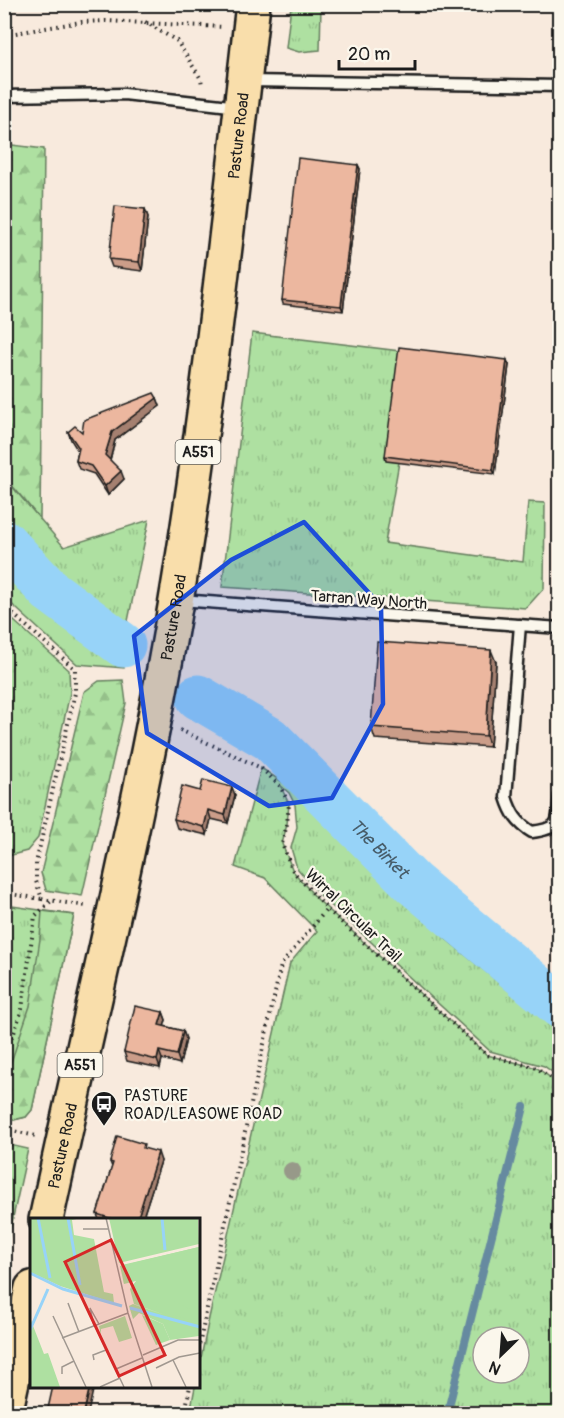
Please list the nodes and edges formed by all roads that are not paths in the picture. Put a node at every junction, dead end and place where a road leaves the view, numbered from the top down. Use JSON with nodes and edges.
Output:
{"nodes":[{"id":1,"x":252,"y":17,"type":"edge"},
{"id":2,"x":560,"y":86,"type":"edge"},
{"id":3,"x":243,"y":94,"type":"junction"},
{"id":4,"x":4,"y":96,"type":"edge"},
{"id":5,"x":176,"y":599,"type":"junction"},
{"id":6,"x":520,"y":625,"type":"junction"},
{"id":7,"x":560,"y":628,"type":"edge"},
{"id":8,"x":560,"y":795,"type":"edge"},
{"id":9,"x":46,"y":1218,"type":"edge"},
{"id":10,"x":30,"y":1297,"type":"edge"},
{"id":11,"x":4,"y":1413,"type":"edge"}],
"edges":[{"from":1,"to":3,"type":"main road","name":"Pasture Road","number":"A551"},
{"from":2,"to":3,"type":"lane"},
{"from":3,"to":4,"type":"lane"},
{"from":3,"to":5,"type":"main road","name":"Pasture Road","number":"A551"},
{"from":5,"to":6,"type":"lane","name":"Tarran Way North"},
{"from":5,"to":9,"type":"main road","name":"Pasture Road","number":"A551"},
{"from":6,"to":7,"type":"lane","name":"Tarran Way North"},
{"from":6,"to":8,"type":"lane"},
{"from":10,"to":11,"type":"main road"}]}
